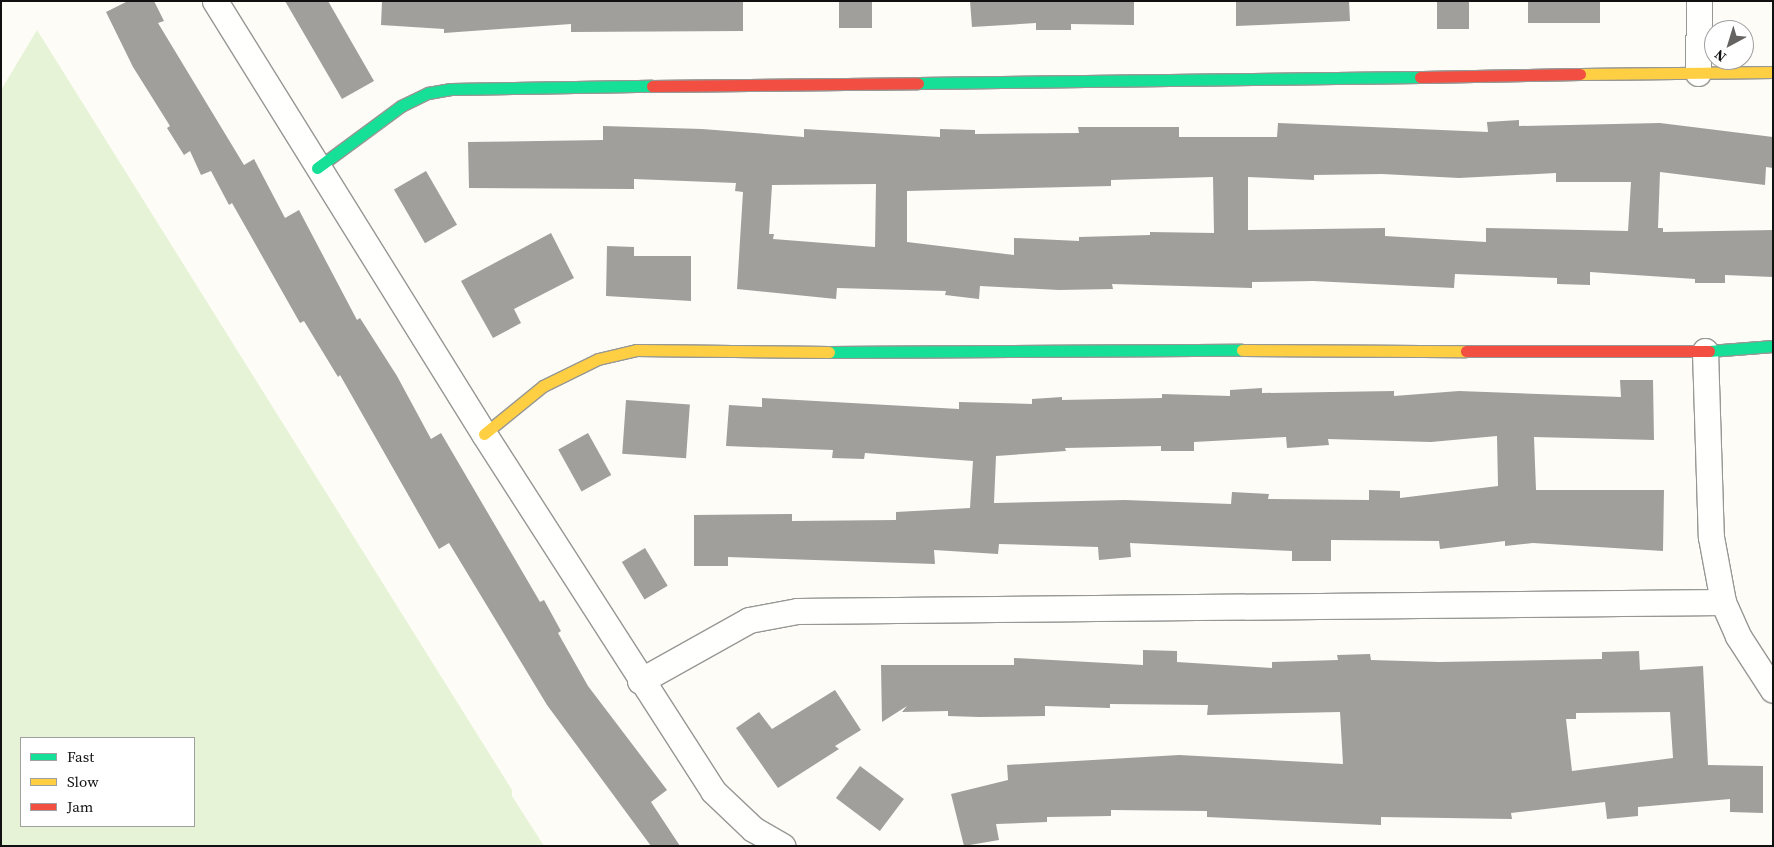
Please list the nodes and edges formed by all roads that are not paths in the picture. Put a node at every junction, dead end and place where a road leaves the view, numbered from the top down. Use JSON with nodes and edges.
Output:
{"nodes":[{"id":1,"x":216,"y":1,"type":"edge"},
{"id":2,"x":1699,"y":1,"type":"edge"},
{"id":3,"x":1773,"y":72,"type":"edge"},
{"id":4,"x":1698,"y":73,"type":"junction"},
{"id":5,"x":317,"y":168,"type":"junction"},
{"id":6,"x":1773,"y":346,"type":"edge"},
{"id":7,"x":1705,"y":351,"type":"junction"},
{"id":8,"x":484,"y":434,"type":"junction"},
{"id":9,"x":1723,"y":602,"type":"junction"},
{"id":10,"x":640,"y":681,"type":"junction"},
{"id":11,"x":1773,"y":690,"type":"edge"},
{"id":12,"x":782,"y":846,"type":"edge"}],
"edges":[{"from":1,"to":5,"type":"street"},
{"from":2,"to":4,"type":"street"},
{"from":3,"to":4,"type":"street"},
{"from":4,"to":5,"type":"street"},
{"from":5,"to":8,"type":"street"},
{"from":6,"to":7,"type":"street"},
{"from":7,"to":8,"type":"street"},
{"from":7,"to":9,"type":"street"},
{"from":8,"to":10,"type":"street"},
{"from":9,"to":10,"type":"street"},
{"from":9,"to":11,"type":"street"},
{"from":10,"to":12,"type":"street"}]}
